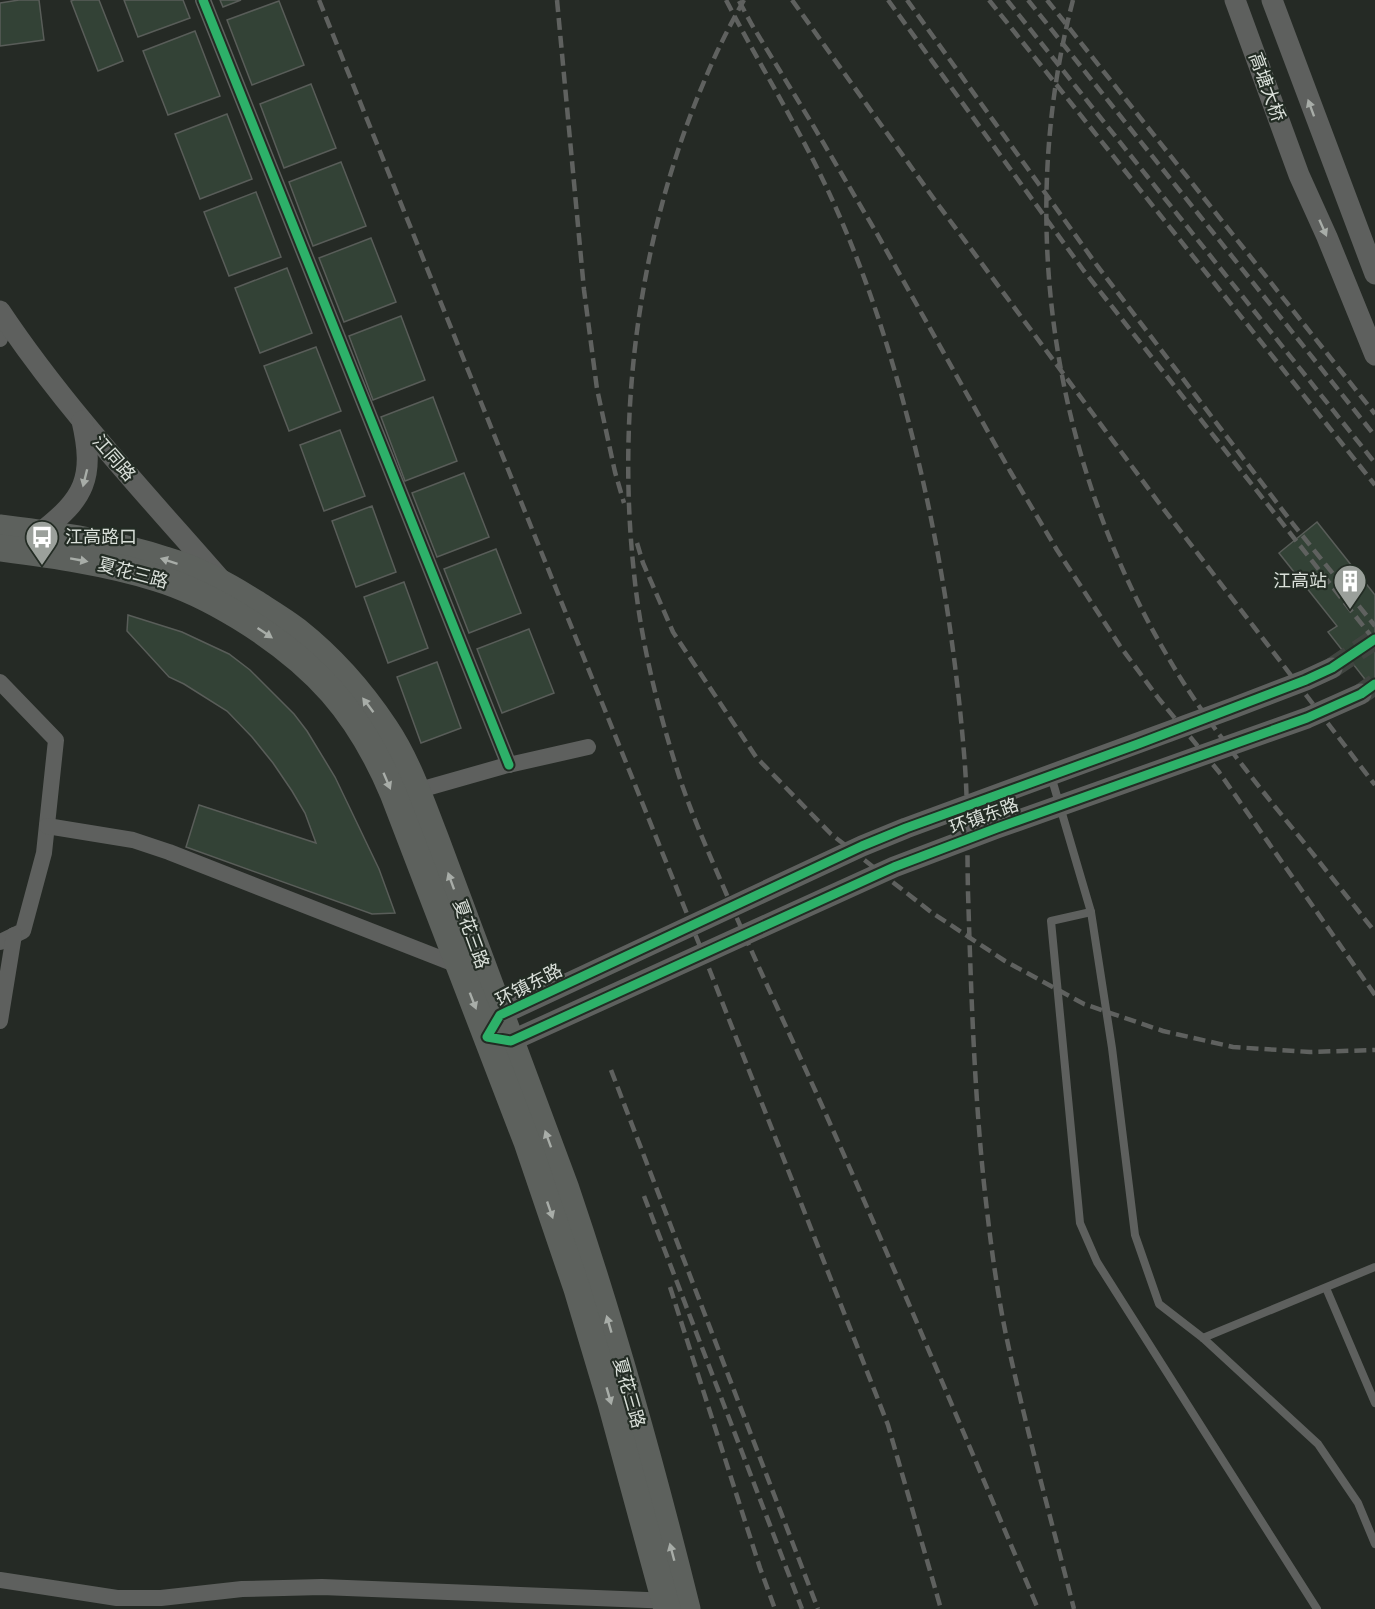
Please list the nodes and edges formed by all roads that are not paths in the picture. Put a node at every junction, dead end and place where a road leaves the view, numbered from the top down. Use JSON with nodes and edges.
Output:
{"nodes":[{"id":1,"x":203,"y":0,"type":"edge"},
{"id":2,"x":1235,"y":0,"type":"edge"},
{"id":3,"x":1272,"y":0,"type":"edge"},
{"id":4,"x":1375,"y":274,"type":"edge"},
{"id":5,"x":2,"y":314,"type":"edge"},
{"id":6,"x":0,"y":339,"type":"edge"},
{"id":7,"x":1375,"y":355,"type":"edge"},
{"id":8,"x":82,"y":420,"type":"junction"},
{"id":9,"x":0,"y":528,"type":"edge"},
{"id":10,"x":40,"y":533,"type":"junction"},
{"id":11,"x":0,"y":548,"type":"edge"},
{"id":12,"x":219,"y":592,"type":"junction"},
{"id":13,"x":1332,"y":668,"type":"tunnel mouth"},
{"id":14,"x":0,"y":682,"type":"edge"},
{"id":15,"x":1361,"y":694,"type":"tunnel mouth"},
{"id":16,"x":588,"y":747,"type":"dead end"},
{"id":17,"x":509,"y":765,"type":"junction"},
{"id":18,"x":1051,"y":775,"type":"junction"},
{"id":19,"x":417,"y":791,"type":"junction"},
{"id":20,"x":1060,"y":807,"type":"junction"},
{"id":21,"x":47,"y":826,"type":"junction"},
{"id":22,"x":1090,"y":912,"type":"junction"},
{"id":23,"x":7,"y":938,"type":"edge"},
{"id":24,"x":460,"y":966,"type":"junction"},
{"id":25,"x":0,"y":1021,"type":"edge"},
{"id":26,"x":499,"y":1031,"type":"junction"},
{"id":27,"x":1375,"y":1268,"type":"edge"},
{"id":28,"x":1326,"y":1288,"type":"junction"},
{"id":29,"x":1203,"y":1338,"type":"junction"},
{"id":30,"x":1375,"y":1403,"type":"edge"},
{"id":31,"x":1375,"y":1544,"type":"edge"},
{"id":32,"x":0,"y":1580,"type":"edge"},
{"id":33,"x":676,"y":1605,"type":"edge"},
{"id":34,"x":1317,"y":1609,"type":"edge"}],
"edges":[{"from":1,"to":17,"type":"street"},
{"from":2,"to":7,"type":"street","name":"高塘大桥","one_way":true},
{"from":4,"to":3,"type":"street","name":"高塘大桥","one_way":true},
{"from":5,"to":6,"type":"street"},
{"from":5,"to":8,"type":"street","name":"江同路"},
{"from":8,"to":10,"type":"street","one_way":true},
{"from":8,"to":12,"type":"street","name":"江同路"},
{"from":9,"to":10,"type":"main road","name":"夏花三路"},
{"from":12,"to":10,"type":"main road","name":"夏花三路","one_way":true},
{"from":11,"to":12,"type":"main road","name":"夏花三路","one_way":true},
{"from":19,"to":12,"type":"main road","name":"夏花三路","one_way":true},
{"from":12,"to":24,"type":"main road","name":"夏花三路","one_way":true},
{"from":13,"to":18,"type":"street","name":"环镇东路"},
{"from":14,"to":21,"type":"street"},
{"from":15,"to":20,"type":"street","name":"环镇东路"},
{"from":16,"to":17,"type":"street"},
{"from":17,"to":19,"type":"street"},
{"from":18,"to":20,"type":"lane"},
{"from":18,"to":26,"type":"street","name":"环镇东路"},
{"from":26,"to":19,"type":"main road","name":"夏花三路","one_way":true},
{"from":20,"to":22,"type":"lane"},
{"from":20,"to":26,"type":"street","name":"环镇东路"},
{"from":21,"to":23,"type":"street"},
{"from":21,"to":24,"type":"street"},
{"from":22,"to":29,"type":"lane"},
{"from":22,"to":34,"type":"lane"},
{"from":23,"to":25,"type":"street"},
{"from":24,"to":26,"type":"main road","name":"夏花三路","one_way":true},
{"from":26,"to":33,"type":"main road","name":"夏花三路"},
{"from":27,"to":28,"type":"lane"},
{"from":28,"to":29,"type":"lane"},
{"from":28,"to":30,"type":"lane"},
{"from":29,"to":31,"type":"lane"},
{"from":32,"to":33,"type":"street"}]}
